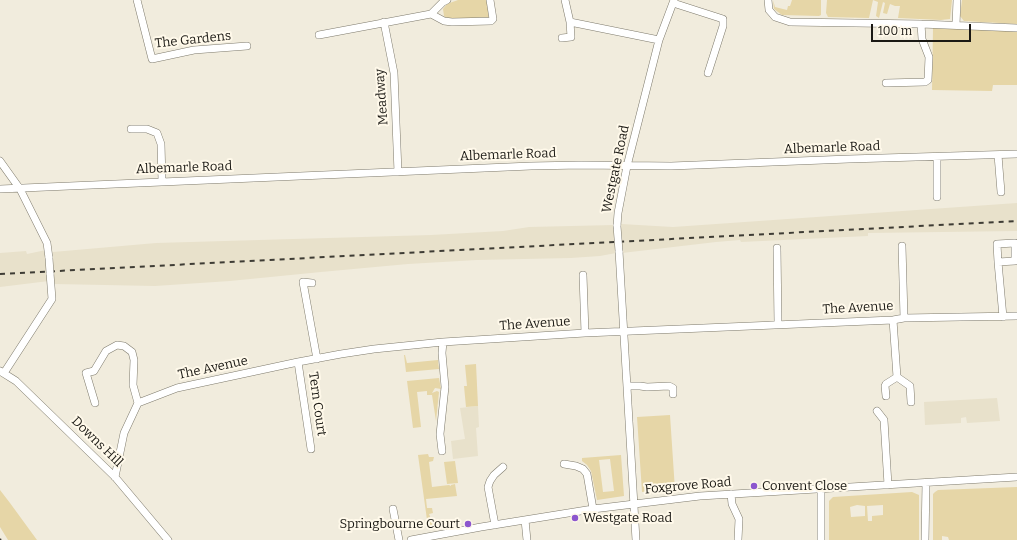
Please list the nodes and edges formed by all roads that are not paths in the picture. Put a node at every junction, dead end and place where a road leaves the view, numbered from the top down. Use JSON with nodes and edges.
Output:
{"nodes":[{"id":1,"x":137,"y":0,"type":"edge"},
{"id":2,"x":447,"y":0,"type":"edge"},
{"id":3,"x":490,"y":0,"type":"edge"},
{"id":4,"x":565,"y":0,"type":"edge"},
{"id":5,"x":768,"y":0,"type":"edge"},
{"id":6,"x":957,"y":0,"type":"edge"},
{"id":7,"x":673,"y":2,"type":"edge"},
{"id":8,"x":431,"y":14,"type":"junction"},
{"id":9,"x":384,"y":22,"type":"junction"},
{"id":10,"x":570,"y":22,"type":"junction"},
{"id":11,"x":921,"y":24,"type":"junction"},
{"id":12,"x":956,"y":25,"type":"junction"},
{"id":13,"x":1017,"y":28,"type":"edge"},
{"id":14,"x":319,"y":35,"type":"dead end"},
{"id":15,"x":562,"y":38,"type":"dead end"},
{"id":16,"x":659,"y":40,"type":"junction"},
{"id":17,"x":247,"y":46,"type":"dead end"},
{"id":18,"x":708,"y":73,"type":"dead end"},
{"id":19,"x":886,"y":82,"type":"dead end"},
{"id":20,"x":131,"y":129,"type":"dead end"},
{"id":21,"x":1017,"y":154,"type":"edge"},
{"id":22,"x":998,"y":155,"type":"junction"},
{"id":23,"x":937,"y":156,"type":"junction"},
{"id":24,"x":0,"y":161,"type":"edge"},
{"id":25,"x":627,"y":166,"type":"junction"},
{"id":26,"x":398,"y":172,"type":"junction"},
{"id":27,"x":162,"y":181,"type":"junction"},
{"id":28,"x":0,"y":189,"type":"edge"},
{"id":29,"x":20,"y":189,"type":"junction"},
{"id":30,"x":1001,"y":192,"type":"dead end"},
{"id":31,"x":937,"y":197,"type":"dead end"},
{"id":32,"x":902,"y":246,"type":"dead end"},
{"id":33,"x":777,"y":248,"type":"dead end"},
{"id":34,"x":998,"y":262,"type":"dead end"},
{"id":35,"x":583,"y":275,"type":"dead end"},
{"id":36,"x":312,"y":283,"type":"dead end"},
{"id":37,"x":1017,"y":316,"type":"edge"},
{"id":38,"x":1003,"y":317,"type":"junction"},
{"id":39,"x":904,"y":318,"type":"junction"},
{"id":40,"x":893,"y":320,"type":"junction"},
{"id":41,"x":778,"y":324,"type":"junction"},
{"id":42,"x":624,"y":332,"type":"junction"},
{"id":43,"x":585,"y":333,"type":"junction"},
{"id":44,"x":443,"y":342,"type":"junction"},
{"id":45,"x":316,"y":359,"type":"junction"},
{"id":46,"x":298,"y":362,"type":"junction"},
{"id":47,"x":2,"y":372,"type":"edge"},
{"id":48,"x":897,"y":377,"type":"junction"},
{"id":49,"x":628,"y":386,"type":"junction"},
{"id":50,"x":673,"y":394,"type":"dead end"},
{"id":51,"x":886,"y":396,"type":"dead end"},
{"id":52,"x":911,"y":402,"type":"dead end"},
{"id":53,"x":95,"y":403,"type":"dead end"},
{"id":54,"x":138,"y":404,"type":"junction"},
{"id":55,"x":878,"y":411,"type":"dead end"},
{"id":56,"x":311,"y":449,"type":"dead end"},
{"id":57,"x":442,"y":451,"type":"dead end"},
{"id":58,"x":564,"y":464,"type":"dead end"},
{"id":59,"x":503,"y":467,"type":"dead end"},
{"id":60,"x":116,"y":477,"type":"junction"},
{"id":61,"x":1017,"y":477,"type":"edge"},
{"id":62,"x":926,"y":483,"type":"junction"},
{"id":63,"x":888,"y":485,"type":"junction"},
{"id":64,"x":821,"y":488,"type":"junction"},
{"id":65,"x":731,"y":494,"type":"junction"},
{"id":66,"x":634,"y":503,"type":"junction"},
{"id":67,"x":393,"y":509,"type":"dead end"},
{"id":68,"x":593,"y":509,"type":"junction"},
{"id":69,"x":525,"y":520,"type":"junction"},
{"id":70,"x":495,"y":525,"type":"junction"},
{"id":71,"x":430,"y":538,"type":"edge"},
{"id":72,"x":168,"y":540,"type":"edge"},
{"id":73,"x":398,"y":540,"type":"edge"},
{"id":74,"x":411,"y":540,"type":"edge"},
{"id":75,"x":527,"y":540,"type":"edge"},
{"id":76,"x":636,"y":540,"type":"edge"},
{"id":77,"x":738,"y":540,"type":"edge"},
{"id":78,"x":821,"y":540,"type":"edge"},
{"id":79,"x":925,"y":540,"type":"edge"}],
"edges":[{"from":1,"to":17,"type":"street","name":"The Gardens"},
{"from":2,"to":8,"type":"street"},
{"from":3,"to":8,"type":"street"},
{"from":4,"to":10,"type":"street"},
{"from":5,"to":11,"type":"street"},
{"from":6,"to":12,"type":"street"},
{"from":7,"to":16,"type":"street","name":"Westgate Road"},
{"from":7,"to":18,"type":"street"},
{"from":8,"to":9,"type":"street"},
{"from":9,"to":14,"type":"street"},
{"from":9,"to":26,"type":"street","name":"Meadway"},
{"from":10,"to":15,"type":"street"},
{"from":10,"to":16,"type":"street"},
{"from":11,"to":12,"type":"street"},
{"from":11,"to":19,"type":"street"},
{"from":12,"to":13,"type":"street"},
{"from":16,"to":25,"type":"street","name":"Westgate Road"},
{"from":20,"to":27,"type":"street"},
{"from":21,"to":22,"type":"street","name":"Albemarle Road"},
{"from":22,"to":23,"type":"street","name":"Albemarle Road"},
{"from":22,"to":30,"type":"street"},
{"from":23,"to":25,"type":"street","name":"Albemarle Road"},
{"from":23,"to":31,"type":"street"},
{"from":24,"to":29,"type":"street"},
{"from":25,"to":26,"type":"street","name":"Albemarle Road"},
{"from":25,"to":42,"type":"street","name":"Westgate Road","bridge":true},
{"from":26,"to":27,"type":"street","name":"Albemarle Road"},
{"from":27,"to":29,"type":"street","name":"Albemarle Road"},
{"from":28,"to":29,"type":"street","name":"Albemarle Road"},
{"from":29,"to":47,"type":"street","bridge":true},
{"from":32,"to":39,"type":"street"},
{"from":33,"to":41,"type":"street"},
{"from":34,"to":38,"type":"street"},
{"from":35,"to":43,"type":"street"},
{"from":36,"to":45,"type":"street"},
{"from":37,"to":38,"type":"street","name":"The Avenue"},
{"from":38,"to":39,"type":"street","name":"The Avenue"},
{"from":39,"to":40,"type":"street","name":"The Avenue"},
{"from":40,"to":41,"type":"street","name":"The Avenue"},
{"from":40,"to":48,"type":"street"},
{"from":41,"to":42,"type":"street","name":"The Avenue"},
{"from":42,"to":43,"type":"street","name":"The Avenue"},
{"from":42,"to":49,"type":"street","name":"Westgate Road"},
{"from":43,"to":44,"type":"street","name":"The Avenue"},
{"from":44,"to":45,"type":"street","name":"The Avenue"},
{"from":44,"to":57,"type":"street"},
{"from":45,"to":46,"type":"street","name":"The Avenue"},
{"from":46,"to":54,"type":"street","name":"The Avenue"},
{"from":46,"to":56,"type":"street","name":"Tern Court"},
{"from":47,"to":60,"type":"street","name":"Downs Hill"},
{"from":48,"to":51,"type":"street"},
{"from":48,"to":52,"type":"street"},
{"from":49,"to":50,"type":"street"},
{"from":49,"to":66,"type":"street","name":"Westgate Road"},
{"from":53,"to":54,"type":"street"},
{"from":54,"to":60,"type":"street"},
{"from":55,"to":63,"type":"street"},
{"from":58,"to":68,"type":"street"},
{"from":59,"to":70,"type":"street"},
{"from":60,"to":72,"type":"street","name":"Downs Hill"},
{"from":61,"to":62,"type":"street","name":"Foxgrove Road"},
{"from":62,"to":63,"type":"street","name":"Foxgrove Road"},
{"from":62,"to":79,"type":"street"},
{"from":63,"to":64,"type":"street","name":"Foxgrove Road"},
{"from":64,"to":65,"type":"street","name":"Foxgrove Road"},
{"from":64,"to":78,"type":"street"},
{"from":65,"to":66,"type":"street","name":"Foxgrove Road"},
{"from":65,"to":77,"type":"street"},
{"from":66,"to":68,"type":"street","name":"Foxgrove Road"},
{"from":66,"to":76,"type":"street","name":"Westgate Road"},
{"from":67,"to":73,"type":"street"},
{"from":68,"to":69,"type":"street","name":"Foxgrove Road"},
{"from":69,"to":70,"type":"street","name":"Foxgrove Road"},
{"from":69,"to":75,"type":"street"},
{"from":70,"to":71,"type":"street","name":"Foxgrove Road"},
{"from":71,"to":74,"type":"street","name":"Foxgrove Road"}]}
